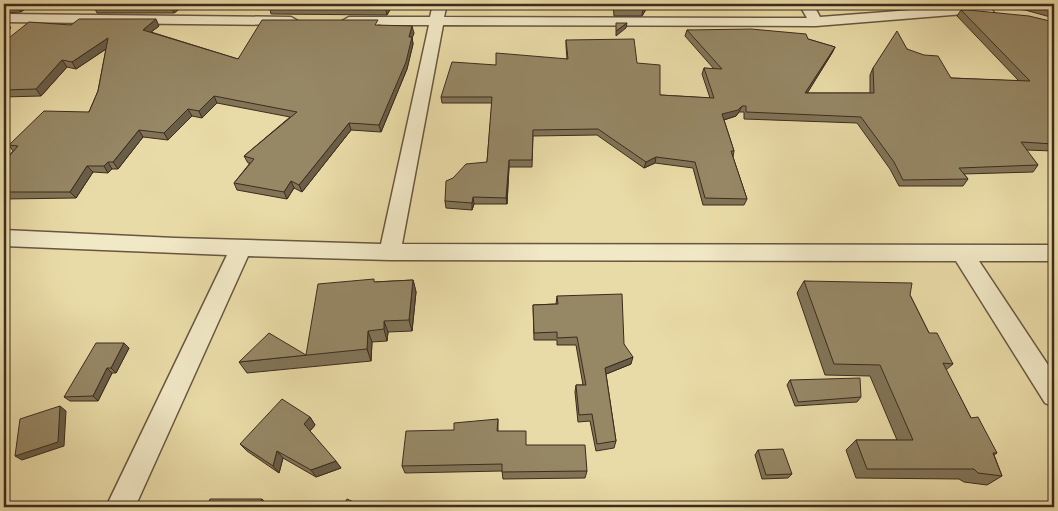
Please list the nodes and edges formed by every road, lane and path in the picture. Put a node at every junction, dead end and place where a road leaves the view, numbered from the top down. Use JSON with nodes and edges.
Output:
{"nodes":[{"id":1,"x":55,"y":4,"type":"edge"},
{"id":2,"x":440,"y":4,"type":"edge"},
{"id":3,"x":806,"y":4,"type":"edge"},
{"id":4,"x":999,"y":14,"type":"edge"},
{"id":5,"x":4,"y":18,"type":"edge"},
{"id":6,"x":35,"y":18,"type":"junction"},
{"id":7,"x":308,"y":21,"type":"edge"},
{"id":8,"x":338,"y":21,"type":"edge"},
{"id":9,"x":436,"y":21,"type":"junction"},
{"id":10,"x":816,"y":22,"type":"junction"},
{"id":11,"x":19,"y":30,"type":"edge"},
{"id":12,"x":4,"y":238,"type":"edge"},
{"id":13,"x":241,"y":248,"type":"junction"},
{"id":14,"x":390,"y":252,"type":"junction"},
{"id":15,"x":1054,"y":253,"type":"edge"},
{"id":16,"x":963,"y":254,"type":"junction"},
{"id":17,"x":1047,"y":380,"type":"edge"},
{"id":18,"x":1054,"y":395,"type":"edge"},
{"id":19,"x":120,"y":507,"type":"edge"}],
"edges":[{"from":1,"to":6,"type":"street"},
{"from":2,"to":9,"type":"street"},
{"from":3,"to":10,"type":"street"},
{"from":4,"to":10,"type":"street"},
{"from":5,"to":6,"type":"street"},
{"from":6,"to":7,"type":"street"},
{"from":6,"to":11,"type":"street"},
{"from":8,"to":9,"type":"street"},
{"from":9,"to":10,"type":"street"},
{"from":9,"to":14,"type":"street"},
{"from":12,"to":13,"type":"street"},
{"from":13,"to":14,"type":"street"},
{"from":13,"to":19,"type":"street"},
{"from":14,"to":16,"type":"street"},
{"from":15,"to":16,"type":"street"},
{"from":16,"to":17,"type":"street"},
{"from":17,"to":18,"type":"street"}]}
